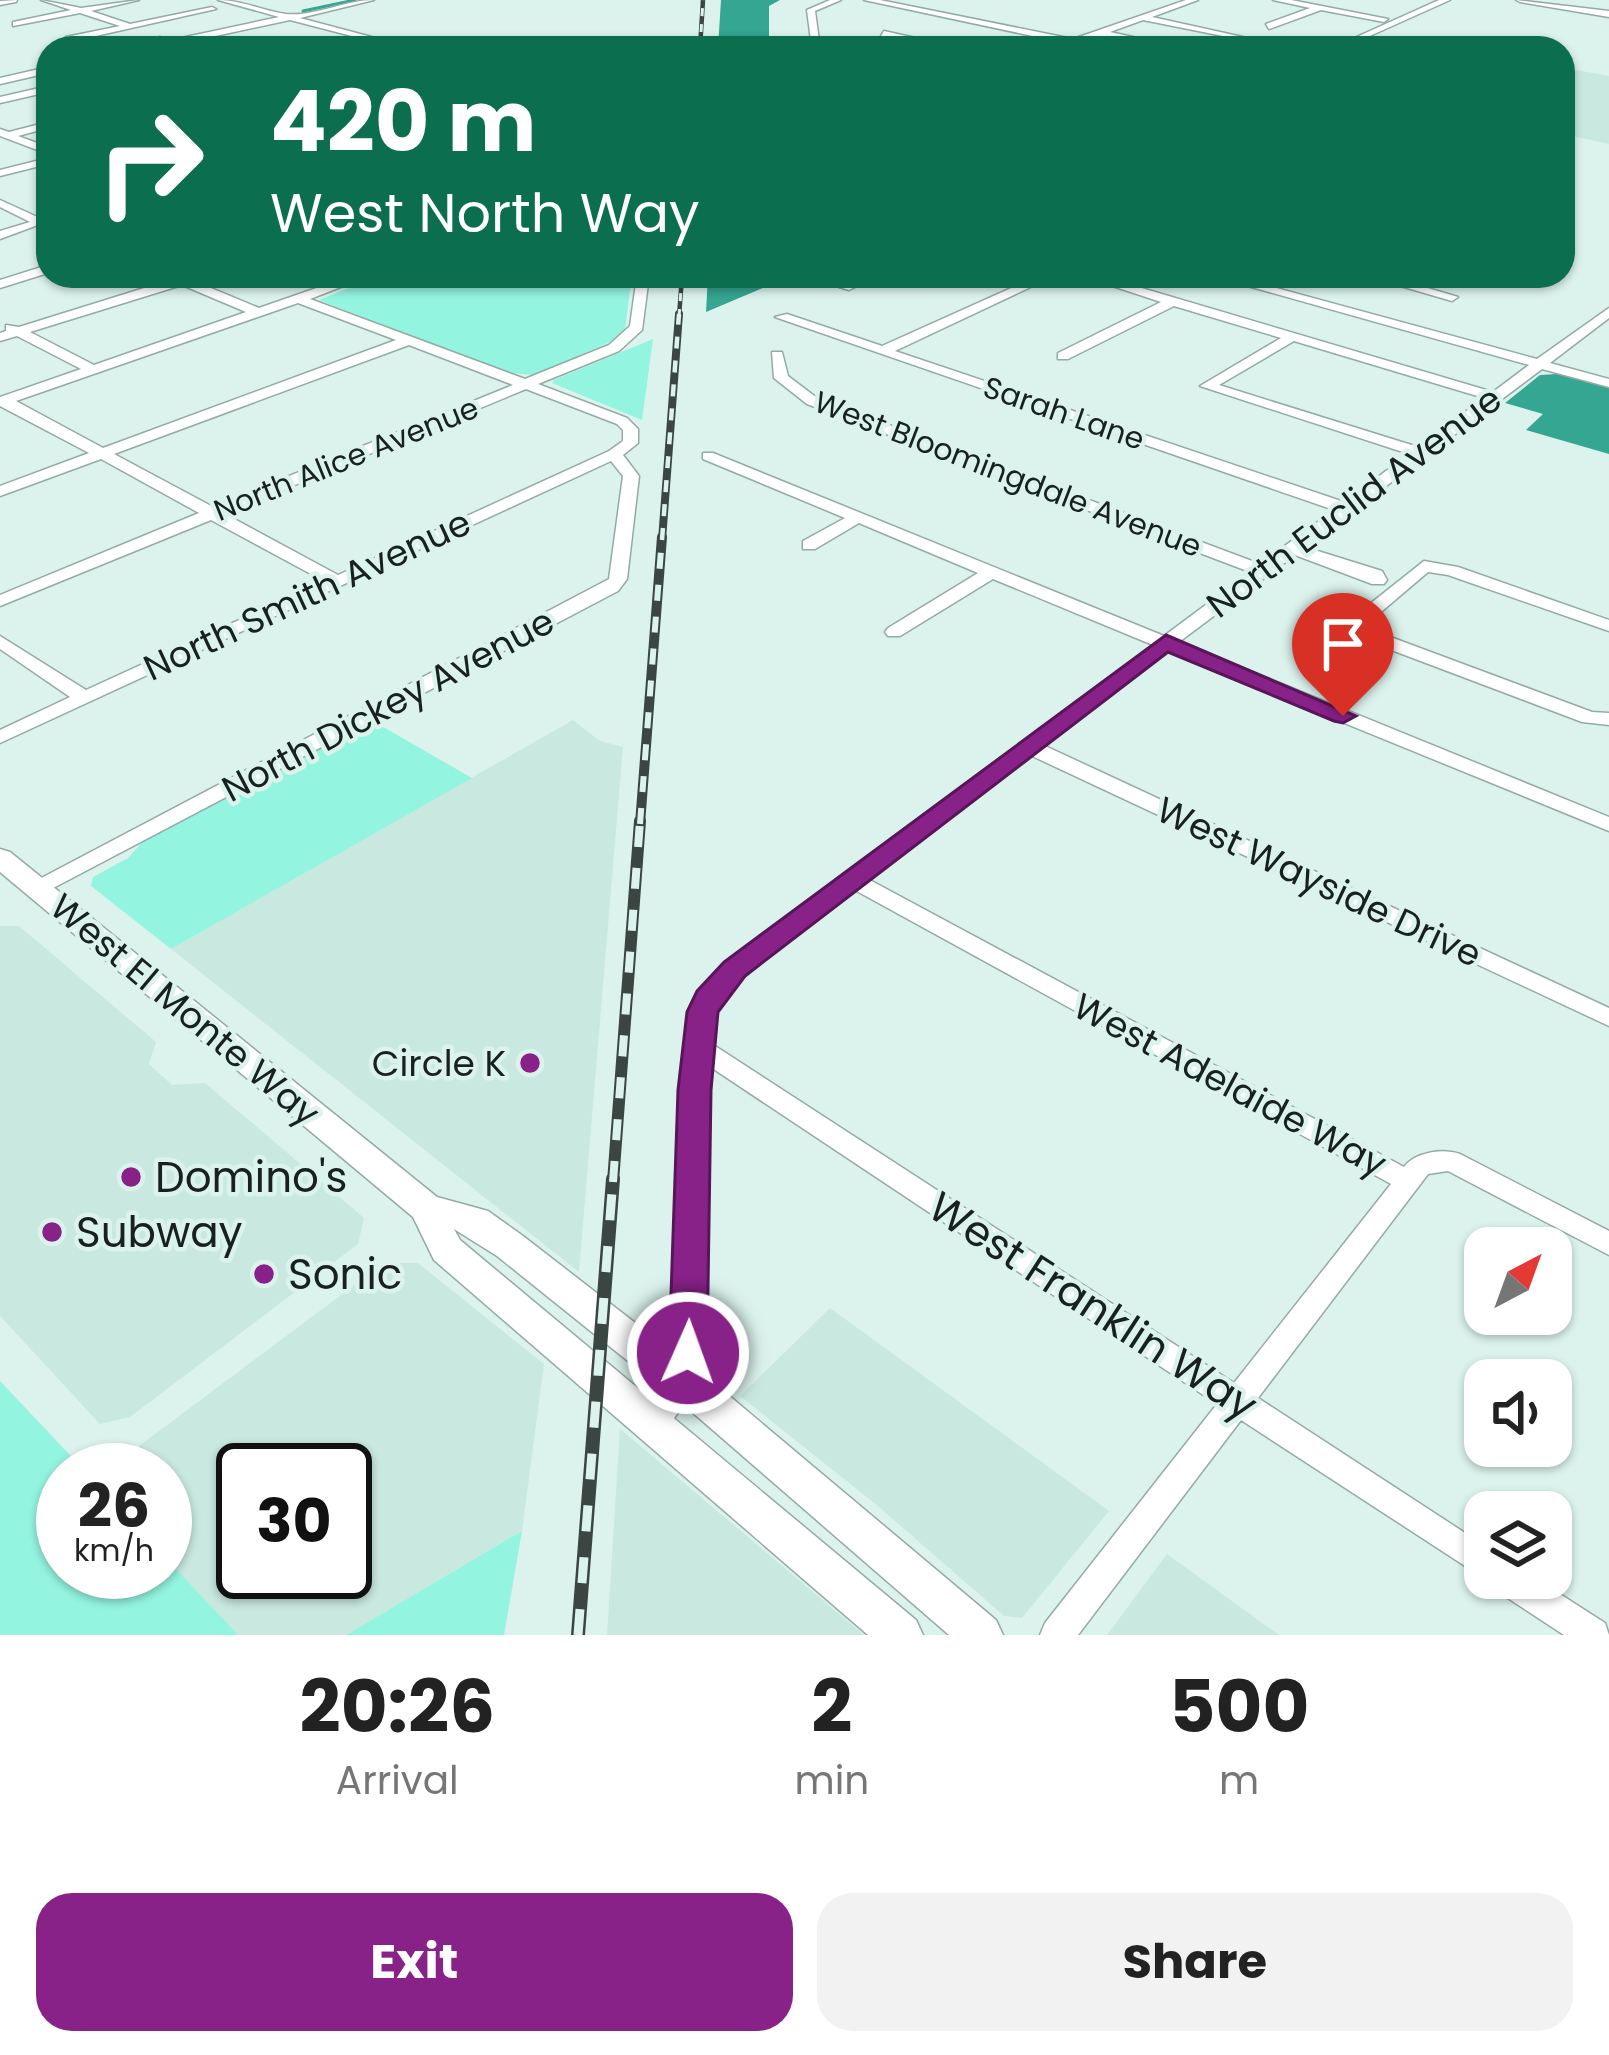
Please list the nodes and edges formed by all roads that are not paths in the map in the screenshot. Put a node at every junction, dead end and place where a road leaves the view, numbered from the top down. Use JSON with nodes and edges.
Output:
{"nodes":[{"id":1,"x":14,"y":0,"type":"edge"},
{"id":2,"x":46,"y":0,"type":"edge"},
{"id":3,"x":135,"y":0,"type":"edge"},
{"id":4,"x":222,"y":0,"type":"edge"},
{"id":5,"x":370,"y":0,"type":"edge"},
{"id":6,"x":838,"y":0,"type":"edge"},
{"id":7,"x":868,"y":0,"type":"edge"},
{"id":8,"x":1195,"y":0,"type":"edge"},
{"id":9,"x":1277,"y":0,"type":"edge"},
{"id":10,"x":1432,"y":0,"type":"edge"},
{"id":11,"x":1446,"y":0,"type":"edge"},
{"id":12,"x":1520,"y":0,"type":"edge"},
{"id":13,"x":0,"y":2,"type":"edge"},
{"id":14,"x":1319,"y":8,"type":"junction"},
{"id":15,"x":212,"y":9,"type":"dead end"},
{"id":16,"x":81,"y":11,"type":"junction"},
{"id":17,"x":1609,"y":14,"type":"edge"},
{"id":18,"x":283,"y":16,"type":"junction"},
{"id":19,"x":1142,"y":18,"type":"junction"},
{"id":20,"x":1384,"y":19,"type":"junction"},
{"id":21,"x":16,"y":24,"type":"dead end"},
{"id":22,"x":130,"y":26,"type":"junction"},
{"id":23,"x":1269,"y":26,"type":"dead end"},
{"id":24,"x":1100,"y":32,"type":"junction"},
{"id":25,"x":884,"y":34,"type":"dead end"},
{"id":26,"x":1358,"y":35,"type":"joint"},
{"id":27,"x":83,"y":36,"type":"edge"},
{"id":28,"x":162,"y":36,"type":"edge"},
{"id":29,"x":193,"y":36,"type":"edge"},
{"id":30,"x":364,"y":36,"type":"edge"},
{"id":31,"x":814,"y":36,"type":"edge"},
{"id":32,"x":893,"y":36,"type":"edge"},
{"id":33,"x":1043,"y":36,"type":"edge"},
{"id":34,"x":1089,"y":36,"type":"edge"},
{"id":35,"x":1120,"y":36,"type":"edge"},
{"id":36,"x":1220,"y":36,"type":"edge"},
{"id":37,"x":1348,"y":36,"type":"edge"},
{"id":38,"x":36,"y":72,"type":"edge"},
{"id":39,"x":4,"y":77,"type":"edge"},
{"id":40,"x":36,"y":92,"type":"edge"},
{"id":41,"x":0,"y":100,"type":"edge"},
{"id":42,"x":36,"y":127,"type":"edge"},
{"id":43,"x":4,"y":134,"type":"edge"},
{"id":44,"x":36,"y":146,"type":"edge"},
{"id":45,"x":36,"y":164,"type":"edge"},
{"id":46,"x":0,"y":173,"type":"edge"},
{"id":47,"x":0,"y":203,"type":"edge"},
{"id":48,"x":36,"y":220,"type":"edge"},
{"id":49,"x":36,"y":223,"type":"edge"},
{"id":50,"x":0,"y":235,"type":"edge"},
{"id":51,"x":36,"y":273,"type":"edge"},
{"id":52,"x":0,"y":284,"type":"edge"},
{"id":53,"x":147,"y":288,"type":"edge"},
{"id":54,"x":200,"y":288,"type":"edge"},
{"id":55,"x":327,"y":288,"type":"edge"},
{"id":56,"x":642,"y":288,"type":"edge"},
{"id":57,"x":1022,"y":288,"type":"edge"},
{"id":58,"x":1126,"y":288,"type":"edge"},
{"id":59,"x":1261,"y":288,"type":"edge"},
{"id":60,"x":1418,"y":288,"type":"edge"},
{"id":61,"x":1452,"y":297,"type":"dead end"},
{"id":62,"x":297,"y":298,"type":"junction"},
{"id":63,"x":1171,"y":302,"type":"junction"},
{"id":64,"x":1609,"y":312,"type":"edge"},
{"id":65,"x":260,"y":313,"type":"junction"},
{"id":66,"x":782,"y":317,"type":"dead end"},
{"id":67,"x":0,"y":322,"type":"edge"},
{"id":68,"x":19,"y":332,"type":"junction"},
{"id":69,"x":0,"y":337,"type":"edge"},
{"id":70,"x":1290,"y":338,"type":"junction"},
{"id":71,"x":406,"y":341,"type":"junction"},
{"id":72,"x":883,"y":351,"type":"junction"},
{"id":73,"x":777,"y":355,"type":"dead end"},
{"id":74,"x":1064,"y":356,"type":"dead end"},
{"id":75,"x":1540,"y":364,"type":"junction"},
{"id":76,"x":94,"y":370,"type":"junction"},
{"id":77,"x":1609,"y":383,"type":"edge"},
{"id":78,"x":529,"y":384,"type":"junction"},
{"id":79,"x":1495,"y":397,"type":"junction"},
{"id":80,"x":3,"y":401,"type":"edge"},
{"id":81,"x":1420,"y":453,"type":"junction"},
{"id":82,"x":102,"y":454,"type":"junction"},
{"id":83,"x":614,"y":454,"type":"junction"},
{"id":84,"x":708,"y":456,"type":"dead end"},
{"id":85,"x":0,"y":491,"type":"edge"},
{"id":86,"x":1345,"y":508,"type":"junction"},
{"id":87,"x":212,"y":514,"type":"junction"},
{"id":88,"x":858,"y":517,"type":"junction"},
{"id":89,"x":809,"y":544,"type":"dead end"},
{"id":90,"x":1301,"y":552,"type":"junction"},
{"id":91,"x":1262,"y":571,"type":"junction"},
{"id":92,"x":992,"y":572,"type":"junction"},
{"id":93,"x":336,"y":581,"type":"junction"},
{"id":94,"x":1387,"y":583,"type":"junction"},
{"id":95,"x":0,"y":601,"type":"edge"},
{"id":96,"x":1609,"y":626,"type":"edge"},
{"id":97,"x":894,"y":632,"type":"dead end"},
{"id":98,"x":0,"y":641,"type":"edge"},
{"id":99,"x":1166,"y":643,"type":"junction"},
{"id":100,"x":84,"y":698,"type":"junction"},
{"id":101,"x":1609,"y":719,"type":"edge"},
{"id":102,"x":0,"y":736,"type":"edge"},
{"id":103,"x":1028,"y":746,"type":"junction"},
{"id":104,"x":1609,"y":825,"type":"edge"},
{"id":105,"x":0,"y":858,"type":"edge"},
{"id":106,"x":851,"y":879,"type":"junction"},
{"id":107,"x":38,"y":889,"type":"junction"},
{"id":108,"x":1609,"y":1018,"type":"edge"},
{"id":109,"x":700,"y":1048,"type":"junction"},
{"id":110,"x":1408,"y":1181,"type":"junction"},
{"id":111,"x":426,"y":1208,"type":"junction"},
{"id":112,"x":1609,"y":1244,"type":"edge"},
{"id":113,"x":682,"y":1382,"type":"junction"},
{"id":114,"x":1237,"y":1400,"type":"junction"},
{"id":115,"x":652,"y":1424,"type":"junction"},
{"id":116,"x":1464,"y":1550,"type":"edge"},
{"id":117,"x":1538,"y":1599,"type":"edge"},
{"id":118,"x":901,"y":1635,"type":"edge"},
{"id":119,"x":981,"y":1635,"type":"edge"},
{"id":120,"x":1058,"y":1635,"type":"edge"},
{"id":121,"x":1593,"y":1635,"type":"edge"}],
"edges":[{"from":1,"to":13,"type":"street"},
{"from":2,"to":16,"type":"street"},
{"from":3,"to":16,"type":"street"},
{"from":4,"to":18,"type":"street"},
{"from":5,"to":18,"type":"street"},
{"from":6,"to":31,"type":"street"},
{"from":7,"to":33,"type":"street"},
{"from":8,"to":19,"type":"street"},
{"from":9,"to":14,"type":"street"},
{"from":10,"to":20,"type":"street"},
{"from":11,"to":26,"type":"street"},
{"from":12,"to":17,"type":"street"},
{"from":14,"to":20,"type":"street"},
{"from":14,"to":23,"type":"street"},
{"from":15,"to":22,"type":"street"},
{"from":16,"to":21,"type":"street"},
{"from":16,"to":22,"type":"street"},
{"from":18,"to":29,"type":"street"},
{"from":18,"to":30,"type":"street"},
{"from":19,"to":24,"type":"street"},
{"from":19,"to":36,"type":"street"},
{"from":20,"to":26,"type":"street"},
{"from":20,"to":37,"type":"street"},
{"from":22,"to":27,"type":"street"},
{"from":22,"to":28,"type":"street"},
{"from":24,"to":34,"type":"street"},
{"from":24,"to":35,"type":"street"},
{"from":25,"to":32,"type":"street"},
{"from":38,"to":39,"type":"street"},
{"from":40,"to":41,"type":"street"},
{"from":42,"to":43,"type":"street"},
{"from":43,"to":44,"type":"street"},
{"from":45,"to":46,"type":"street"},
{"from":47,"to":48,"type":"street"},
{"from":49,"to":50,"type":"street"},
{"from":51,"to":52,"type":"street"},
{"from":53,"to":68,"type":"street"},
{"from":54,"to":65,"type":"street"},
{"from":55,"to":62,"type":"street"},
{"from":56,"to":78,"type":"street","name":"North Alice Avenue"},
{"from":57,"to":72,"type":"street"},
{"from":58,"to":63,"type":"street"},
{"from":59,"to":75,"type":"street"},
{"from":60,"to":61,"type":"street"},
{"from":62,"to":65,"type":"street"},
{"from":62,"to":71,"type":"street"},
{"from":63,"to":70,"type":"street"},
{"from":63,"to":74,"type":"street"},
{"from":64,"to":75,"type":"street","name":"North Euclid Avenue"},
{"from":65,"to":76,"type":"street"},
{"from":66,"to":72,"type":"street","name":"Sarah Lane"},
{"from":67,"to":68,"type":"street"},
{"from":68,"to":69,"type":"street"},
{"from":68,"to":76,"type":"street"},
{"from":70,"to":79,"type":"street"},
{"from":70,"to":81,"type":"street"},
{"from":71,"to":78,"type":"street"},
{"from":71,"to":82,"type":"street"},
{"from":72,"to":86,"type":"street","name":"Sarah Lane"},
{"from":73,"to":91,"type":"street","name":"West Bloomingdale Avenue"},
{"from":75,"to":77,"type":"street"},
{"from":75,"to":79,"type":"street","name":"North Euclid Avenue"},
{"from":76,"to":80,"type":"street"},
{"from":78,"to":83,"type":"street"},
{"from":78,"to":87,"type":"street","name":"North Alice Avenue"},
{"from":79,"to":81,"type":"street","name":"North Euclid Avenue"},
{"from":80,"to":82,"type":"street"},
{"from":81,"to":86,"type":"street","name":"North Euclid Avenue"},
{"from":82,"to":85,"type":"street"},
{"from":82,"to":87,"type":"street"},
{"from":83,"to":93,"type":"street","name":"North Smith Avenue"},
{"from":83,"to":107,"type":"street","name":"North Dickey Avenue"},
{"from":84,"to":88,"type":"street"},
{"from":86,"to":90,"type":"street","name":"North Euclid Avenue"},
{"from":87,"to":93,"type":"street"},
{"from":87,"to":95,"type":"street","name":"North Alice Avenue"},
{"from":88,"to":89,"type":"street"},
{"from":88,"to":92,"type":"street"},
{"from":90,"to":91,"type":"street","name":"North Euclid Avenue"},
{"from":90,"to":94,"type":"street"},
{"from":91,"to":99,"type":"street","name":"North Euclid Avenue"},
{"from":92,"to":97,"type":"street"},
{"from":92,"to":99,"type":"street"},
{"from":93,"to":100,"type":"street","name":"North Smith Avenue"},
{"from":94,"to":96,"type":"street"},
{"from":94,"to":101,"type":"street"},
{"from":98,"to":100,"type":"street"},
{"from":99,"to":103,"type":"street","name":"North Euclid Avenue"},
{"from":99,"to":104,"type":"street"},
{"from":100,"to":102,"type":"street","name":"North Smith Avenue"},
{"from":103,"to":106,"type":"street","name":"North Euclid Avenue"},
{"from":103,"to":108,"type":"street","name":"West Wayside Drive"},
{"from":105,"to":107,"type":"main road","name":"West El Monte Way"},
{"from":106,"to":109,"type":"street","name":"North Euclid Avenue"},
{"from":106,"to":110,"type":"street","name":"West Adelaide Way"},
{"from":107,"to":111,"type":"main road","name":"West El Monte Way"},
{"from":109,"to":113,"type":"street","name":"North Euclid Avenue"},
{"from":109,"to":114,"type":"street","name":"West Franklin Way"},
{"from":110,"to":112,"type":"street","name":"West Adelaide Way"},
{"from":110,"to":114,"type":"street"},
{"from":111,"to":113,"type":"main road","name":"West El Monte Way"},
{"from":111,"to":115,"type":"main road","name":"West El Monte Way"},
{"from":113,"to":115,"type":"street","name":"North Euclid Avenue"},
{"from":113,"to":119,"type":"main road","name":"West El Monte Way"},
{"from":114,"to":116,"type":"street","name":"West Franklin Way"},
{"from":114,"to":120,"type":"street"},
{"from":115,"to":118,"type":"main road","name":"West El Monte Way"},
{"from":117,"to":121,"type":"street"}]}
